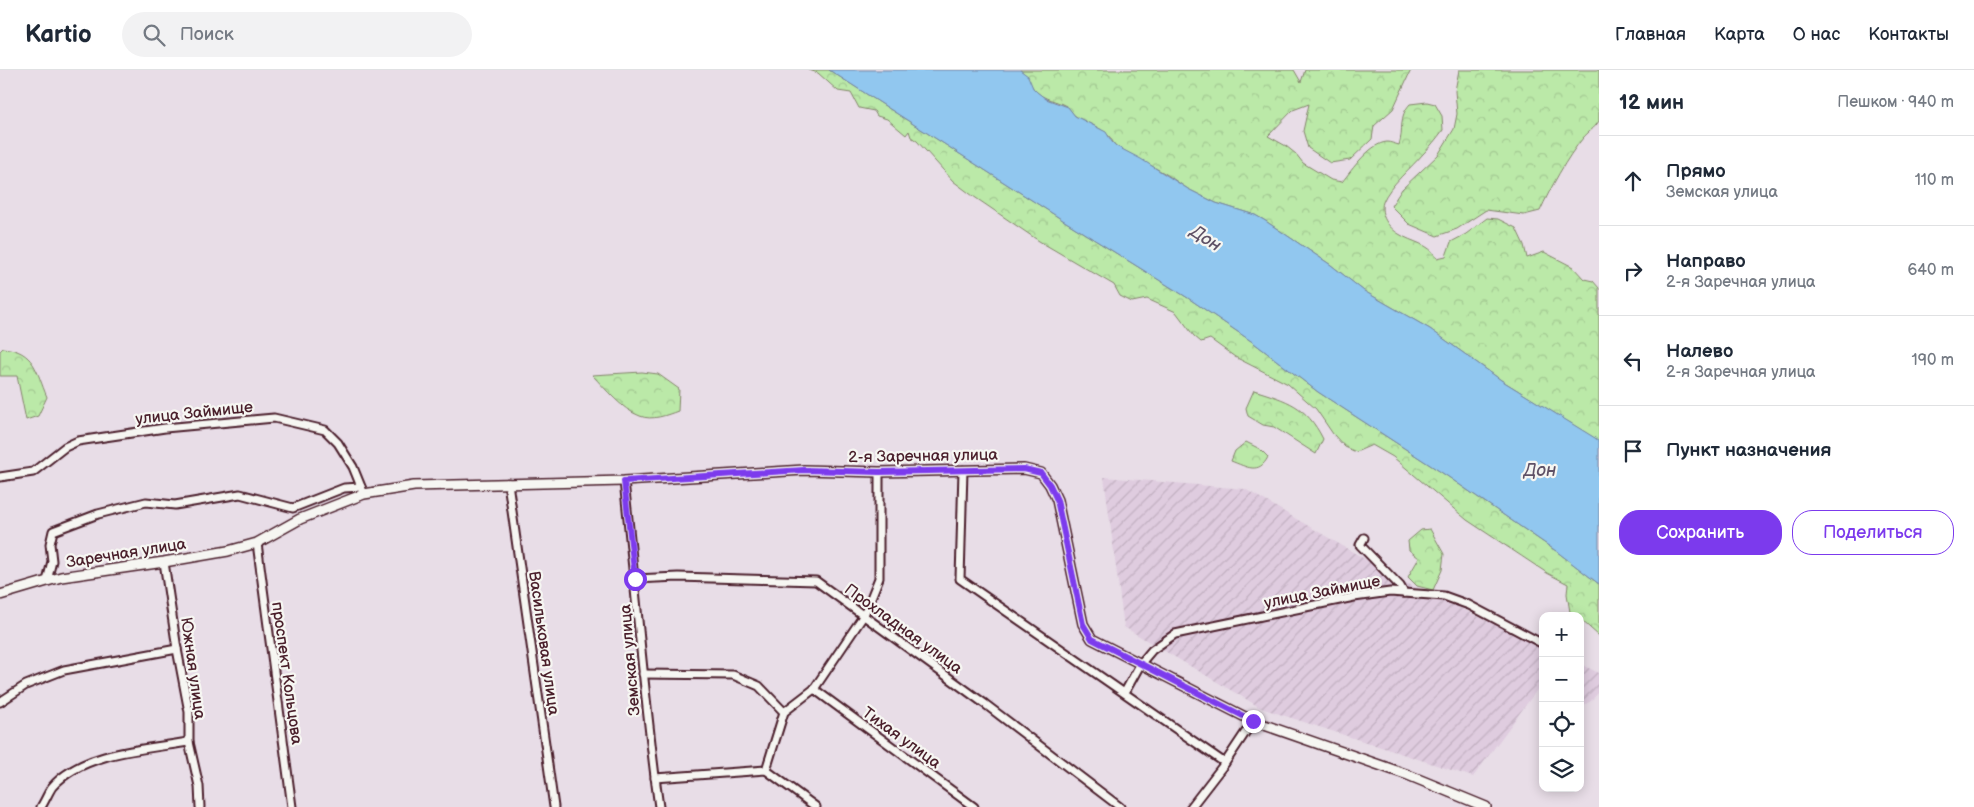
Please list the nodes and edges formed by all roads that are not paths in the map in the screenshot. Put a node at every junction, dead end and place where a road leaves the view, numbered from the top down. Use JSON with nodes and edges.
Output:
{"nodes":[{"id":1,"x":963,"y":470,"type":"junction"},
{"id":2,"x":879,"y":472,"type":"junction"},
{"id":3,"x":0,"y":477,"type":"edge"},
{"id":4,"x":624,"y":481,"type":"junction"},
{"id":5,"x":508,"y":483,"type":"junction"},
{"id":6,"x":362,"y":490,"type":"junction"},
{"id":7,"x":1364,"y":538,"type":"dead end"},
{"id":8,"x":257,"y":543,"type":"junction"},
{"id":9,"x":164,"y":562,"type":"junction"},
{"id":10,"x":635,"y":579,"type":"junction"},
{"id":11,"x":46,"y":581,"type":"junction"},
{"id":12,"x":1404,"y":593,"type":"junction"},
{"id":13,"x":0,"y":595,"type":"edge"},
{"id":14,"x":864,"y":615,"type":"junction"},
{"id":15,"x":1539,"y":642,"type":"edge"},
{"id":16,"x":177,"y":649,"type":"junction"},
{"id":17,"x":1141,"y":663,"type":"junction"},
{"id":18,"x":643,"y":674,"type":"junction"},
{"id":19,"x":814,"y":689,"type":"junction"},
{"id":20,"x":1125,"y":692,"type":"junction"},
{"id":21,"x":0,"y":702,"type":"edge"},
{"id":22,"x":784,"y":712,"type":"junction"},
{"id":23,"x":1253,"y":721,"type":"junction"},
{"id":24,"x":189,"y":742,"type":"junction"},
{"id":25,"x":1225,"y":763,"type":"junction"},
{"id":26,"x":766,"y":770,"type":"junction"},
{"id":27,"x":655,"y":778,"type":"junction"},
{"id":28,"x":41,"y":807,"type":"edge"},
{"id":29,"x":200,"y":807,"type":"edge"},
{"id":30,"x":292,"y":807,"type":"edge"},
{"id":31,"x":554,"y":807,"type":"edge"},
{"id":32,"x":659,"y":807,"type":"edge"},
{"id":33,"x":816,"y":807,"type":"edge"},
{"id":34,"x":974,"y":807,"type":"edge"},
{"id":35,"x":1120,"y":807,"type":"edge"},
{"id":36,"x":1191,"y":807,"type":"edge"},
{"id":37,"x":1486,"y":807,"type":"edge"}],
"edges":[{"from":1,"to":2,"type":"street","name":"2-я Заречная улица"},
{"from":1,"to":17,"type":"street","name":"2-я Заречная улица"},
{"from":1,"to":20,"type":"street"},
{"from":2,"to":4,"type":"street","name":"2-я Заречная улица"},
{"from":2,"to":14,"type":"street"},
{"from":3,"to":6,"type":"street","name":"улица Займище"},
{"from":4,"to":5,"type":"street","name":"2-я Заречная улица"},
{"from":4,"to":10,"type":"street","name":"Земская улица"},
{"from":5,"to":6,"type":"street","name":"2-я Заречная улица"},
{"from":5,"to":31,"type":"street","name":"Васильковая улица"},
{"from":6,"to":8,"type":"street","name":"Заречная улица"},
{"from":6,"to":11,"type":"street"},
{"from":7,"to":12,"type":"street"},
{"from":8,"to":9,"type":"street","name":"Заречная улица"},
{"from":8,"to":30,"type":"street","name":"проспект Кольцова"},
{"from":9,"to":11,"type":"street","name":"Заречная улица"},
{"from":9,"to":16,"type":"street","name":"Южная улица"},
{"from":10,"to":14,"type":"street","name":"Прохладная улица"},
{"from":10,"to":18,"type":"street","name":"Земская улица"},
{"from":11,"to":13,"type":"street","name":"Заречная улица"},
{"from":12,"to":15,"type":"street","name":"улица Займище"},
{"from":12,"to":17,"type":"street","name":"улица Займище"},
{"from":14,"to":19,"type":"street"},
{"from":14,"to":35,"type":"street","name":"Прохладная улица"},
{"from":16,"to":21,"type":"street"},
{"from":16,"to":24,"type":"street","name":"Южная улица"},
{"from":17,"to":20,"type":"street","name":"улица Займище"},
{"from":17,"to":23,"type":"street","name":"2-я Заречная улица"},
{"from":18,"to":22,"type":"street"},
{"from":18,"to":27,"type":"street","name":"Земская улица"},
{"from":19,"to":22,"type":"street"},
{"from":19,"to":34,"type":"street","name":"Тихая улица"},
{"from":20,"to":25,"type":"street"},
{"from":22,"to":26,"type":"street"},
{"from":23,"to":25,"type":"street"},
{"from":23,"to":37,"type":"street","name":"2-я Заречная улица"},
{"from":24,"to":28,"type":"street"},
{"from":24,"to":29,"type":"street","name":"Южная улица"},
{"from":25,"to":36,"type":"street"},
{"from":26,"to":27,"type":"street"},
{"from":26,"to":33,"type":"street"},
{"from":27,"to":32,"type":"street","name":"Земская улица"}]}
